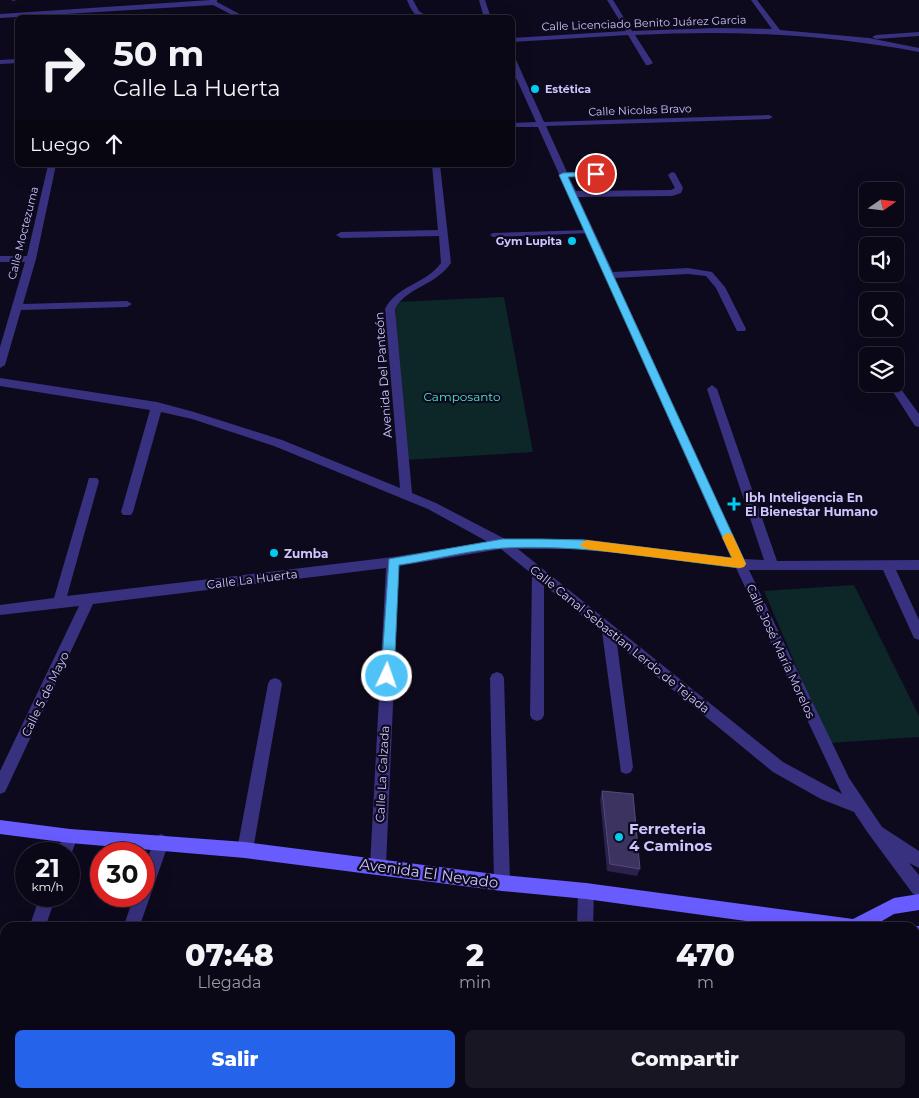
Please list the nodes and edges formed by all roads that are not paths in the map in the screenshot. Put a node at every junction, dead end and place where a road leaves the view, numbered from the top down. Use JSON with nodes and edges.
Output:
{"nodes":[{"id":1,"x":410,"y":0,"type":"edge"},
{"id":2,"x":482,"y":0,"type":"edge"},
{"id":3,"x":610,"y":0,"type":"edge"},
{"id":4,"x":754,"y":0,"type":"edge"},
{"id":5,"x":214,"y":2,"type":"edge"},
{"id":6,"x":95,"y":14,"type":"edge"},
{"id":7,"x":238,"y":15,"type":"edge"},
{"id":8,"x":421,"y":15,"type":"edge"},
{"id":9,"x":487,"y":15,"type":"edge"},
{"id":10,"x":0,"y":16,"type":"edge"},
{"id":11,"x":776,"y":31,"type":"junction"},
{"id":12,"x":628,"y":32,"type":"junction"},
{"id":13,"x":919,"y":34,"type":"edge"},
{"id":14,"x":515,"y":40,"type":"edge"},
{"id":15,"x":861,"y":40,"type":"junction"},
{"id":16,"x":919,"y":50,"type":"edge"},
{"id":17,"x":15,"y":61,"type":"edge"},
{"id":18,"x":0,"y":62,"type":"edge"},
{"id":19,"x":649,"y":63,"type":"dead end"},
{"id":20,"x":515,"y":67,"type":"edge"},
{"id":21,"x":769,"y":117,"type":"dead end"},
{"id":22,"x":540,"y":124,"type":"junction"},
{"id":23,"x":515,"y":125,"type":"edge"},
{"id":24,"x":52,"y":167,"type":"edge"},
{"id":25,"x":436,"y":167,"type":"edge"},
{"id":26,"x":612,"y":173,"type":"dead end"},
{"id":27,"x":563,"y":175,"type":"junction"},
{"id":28,"x":672,"y":175,"type":"dead end"},
{"id":29,"x":572,"y":194,"type":"junction"},
{"id":30,"x":589,"y":232,"type":"junction"},
{"id":31,"x":444,"y":233,"type":"junction"},
{"id":32,"x":341,"y":235,"type":"dead end"},
{"id":33,"x":493,"y":235,"type":"dead end"},
{"id":34,"x":31,"y":258,"type":"junction"},
{"id":35,"x":0,"y":259,"type":"edge"},
{"id":36,"x":608,"y":275,"type":"junction"},
{"id":37,"x":127,"y":304,"type":"dead end"},
{"id":38,"x":17,"y":307,"type":"junction"},
{"id":39,"x":741,"y":328,"type":"dead end"},
{"id":40,"x":0,"y":365,"type":"edge"},
{"id":41,"x":0,"y":382,"type":"edge"},
{"id":42,"x":712,"y":389,"type":"dead end"},
{"id":43,"x":898,"y":392,"type":"edge"},
{"id":44,"x":157,"y":406,"type":"junction"},
{"id":45,"x":919,"y":423,"type":"edge"},
{"id":46,"x":93,"y":481,"type":"dead end"},
{"id":47,"x":406,"y":494,"type":"junction"},
{"id":48,"x":127,"y":512,"type":"dead end"},
{"id":49,"x":503,"y":544,"type":"junction"},
{"id":50,"x":393,"y":562,"type":"junction"},
{"id":51,"x":740,"y":564,"type":"junction"},
{"id":52,"x":887,"y":565,"type":"junction"},
{"id":53,"x":919,"y":565,"type":"edge"},
{"id":54,"x":772,"y":566,"type":"junction"},
{"id":55,"x":538,"y":571,"type":"junction"},
{"id":56,"x":88,"y":600,"type":"junction"},
{"id":57,"x":59,"y":602,"type":"junction"},
{"id":58,"x":0,"y":610,"type":"edge"},
{"id":59,"x":608,"y":629,"type":"junction"},
{"id":60,"x":919,"y":634,"type":"edge"},
{"id":61,"x":497,"y":678,"type":"dead end"},
{"id":62,"x":275,"y":684,"type":"dead end"},
{"id":63,"x":537,"y":715,"type":"dead end"},
{"id":64,"x":626,"y":767,"type":"dead end"},
{"id":65,"x":0,"y":787,"type":"edge"},
{"id":66,"x":857,"y":806,"type":"junction"},
{"id":67,"x":0,"y":827,"type":"edge"},
{"id":68,"x":873,"y":828,"type":"junction"},
{"id":69,"x":70,"y":836,"type":"junction"},
{"id":70,"x":68,"y":842,"type":"edge"},
{"id":71,"x":161,"y":842,"type":"junction"},
{"id":72,"x":245,"y":850,"type":"junction"},
{"id":73,"x":155,"y":859,"type":"edge"},
{"id":74,"x":919,"y":860,"type":"edge"},
{"id":75,"x":378,"y":866,"type":"junction"},
{"id":76,"x":502,"y":883,"type":"junction"},
{"id":77,"x":919,"y":888,"type":"edge"},
{"id":78,"x":586,"y":891,"type":"junction"},
{"id":79,"x":919,"y":902,"type":"edge"},
{"id":80,"x":44,"y":907,"type":"edge"},
{"id":81,"x":138,"y":907,"type":"edge"},
{"id":82,"x":39,"y":922,"type":"edge"},
{"id":83,"x":133,"y":922,"type":"edge"},
{"id":84,"x":585,"y":922,"type":"edge"},
{"id":85,"x":821,"y":922,"type":"edge"},
{"id":86,"x":866,"y":922,"type":"edge"}],
"edges":[{"from":1,"to":8,"type":"street"},
{"from":2,"to":9,"type":"street"},
{"from":3,"to":12,"type":"street"},
{"from":4,"to":11,"type":"street"},
{"from":5,"to":6,"type":"street"},
{"from":5,"to":7,"type":"street"},
{"from":6,"to":10,"type":"street"},
{"from":11,"to":12,"type":"street","name":"Calle Licenciado Benito Juárez Garcia"},
{"from":11,"to":15,"type":"street","name":"Calle Licenciado Benito Juárez Garcia"},
{"from":12,"to":14,"type":"street","name":"Calle Licenciado Benito Juárez Garcia"},
{"from":12,"to":19,"type":"street"},
{"from":13,"to":15,"type":"street"},
{"from":15,"to":16,"type":"street"},
{"from":17,"to":18,"type":"street"},
{"from":20,"to":22,"type":"street","name":"Calle José María Morelos"},
{"from":21,"to":22,"type":"street","name":"Calle Nicolas Bravo"},
{"from":22,"to":23,"type":"street","name":"Calle Nicolas Bravo"},
{"from":22,"to":27,"type":"street","name":"Calle José María Morelos"},
{"from":24,"to":34,"type":"street","name":"Calle Moctezuma"},
{"from":25,"to":31,"type":"street","name":"Avenida Del Panteón"},
{"from":26,"to":27,"type":"street"},
{"from":27,"to":29,"type":"street","name":"Calle José María Morelos"},
{"from":28,"to":29,"type":"street"},
{"from":29,"to":30,"type":"street","name":"Calle José María Morelos"},
{"from":30,"to":33,"type":"lane"},
{"from":30,"to":36,"type":"street","name":"Calle José María Morelos"},
{"from":31,"to":32,"type":"street"},
{"from":31,"to":47,"type":"street","name":"Avenida Del Panteón"},
{"from":34,"to":35,"type":"street"},
{"from":34,"to":38,"type":"street","name":"Calle Moctezuma"},
{"from":36,"to":39,"type":"street"},
{"from":36,"to":51,"type":"street","name":"Calle José María Morelos"},
{"from":37,"to":38,"type":"street"},
{"from":38,"to":40,"type":"street","name":"Calle Moctezuma"},
{"from":41,"to":44,"type":"street","name":"Calle Canal Sebastian Lerdo de Tejada"},
{"from":42,"to":54,"type":"street"},
{"from":43,"to":45,"type":"street"},
{"from":44,"to":47,"type":"street","name":"Calle Canal Sebastian Lerdo de Tejada"},
{"from":44,"to":48,"type":"street"},
{"from":46,"to":57,"type":"street"},
{"from":47,"to":49,"type":"street","name":"Calle Canal Sebastian Lerdo de Tejada"},
{"from":49,"to":50,"type":"street","name":"Calle La Huerta"},
{"from":49,"to":51,"type":"street","name":"Calle La Huerta"},
{"from":49,"to":55,"type":"street","name":"Calle Canal Sebastian Lerdo de Tejada"},
{"from":50,"to":56,"type":"street","name":"Calle La Huerta"},
{"from":50,"to":75,"type":"street","name":"Calle La Calzada"},
{"from":51,"to":54,"type":"street","name":"Calle La Huerta"},
{"from":51,"to":66,"type":"street","name":"Calle José María Morelos"},
{"from":52,"to":53,"type":"street","name":"Calle La Huerta"},
{"from":52,"to":54,"type":"street","name":"Calle La Huerta"},
{"from":52,"to":60,"type":"street"},
{"from":55,"to":59,"type":"street","name":"Calle Canal Sebastian Lerdo de Tejada"},
{"from":55,"to":63,"type":"street"},
{"from":56,"to":57,"type":"street","name":"Calle La Huerta"},
{"from":56,"to":65,"type":"street","name":"Calle 5 de Mayo"},
{"from":57,"to":58,"type":"street","name":"Calle La Huerta"},
{"from":59,"to":64,"type":"street"},
{"from":59,"to":66,"type":"street","name":"Calle Canal Sebastian Lerdo de Tejada"},
{"from":61,"to":76,"type":"street"},
{"from":62,"to":72,"type":"street"},
{"from":66,"to":68,"type":"street","name":"Calle José María Morelos"},
{"from":67,"to":69,"type":"street","name":"Avenida El Nevado"},
{"from":68,"to":74,"type":"street","name":"Calle José María Morelos"},
{"from":68,"to":77,"type":"street","name":"Calle José María Morelos"},
{"from":69,"to":70,"type":"street"},
{"from":69,"to":71,"type":"street","name":"Avenida El Nevado"},
{"from":71,"to":72,"type":"street","name":"Avenida El Nevado"},
{"from":71,"to":73,"type":"street"},
{"from":72,"to":75,"type":"street","name":"Avenida El Nevado"},
{"from":75,"to":76,"type":"street","name":"Avenida El Nevado"},
{"from":76,"to":78,"type":"street","name":"Avenida El Nevado"},
{"from":78,"to":84,"type":"street"},
{"from":78,"to":85,"type":"street","name":"Avenida El Nevado"},
{"from":79,"to":86,"type":"street","name":"Avenida El Nevado"},
{"from":80,"to":82,"type":"street"},
{"from":81,"to":83,"type":"street"}]}
